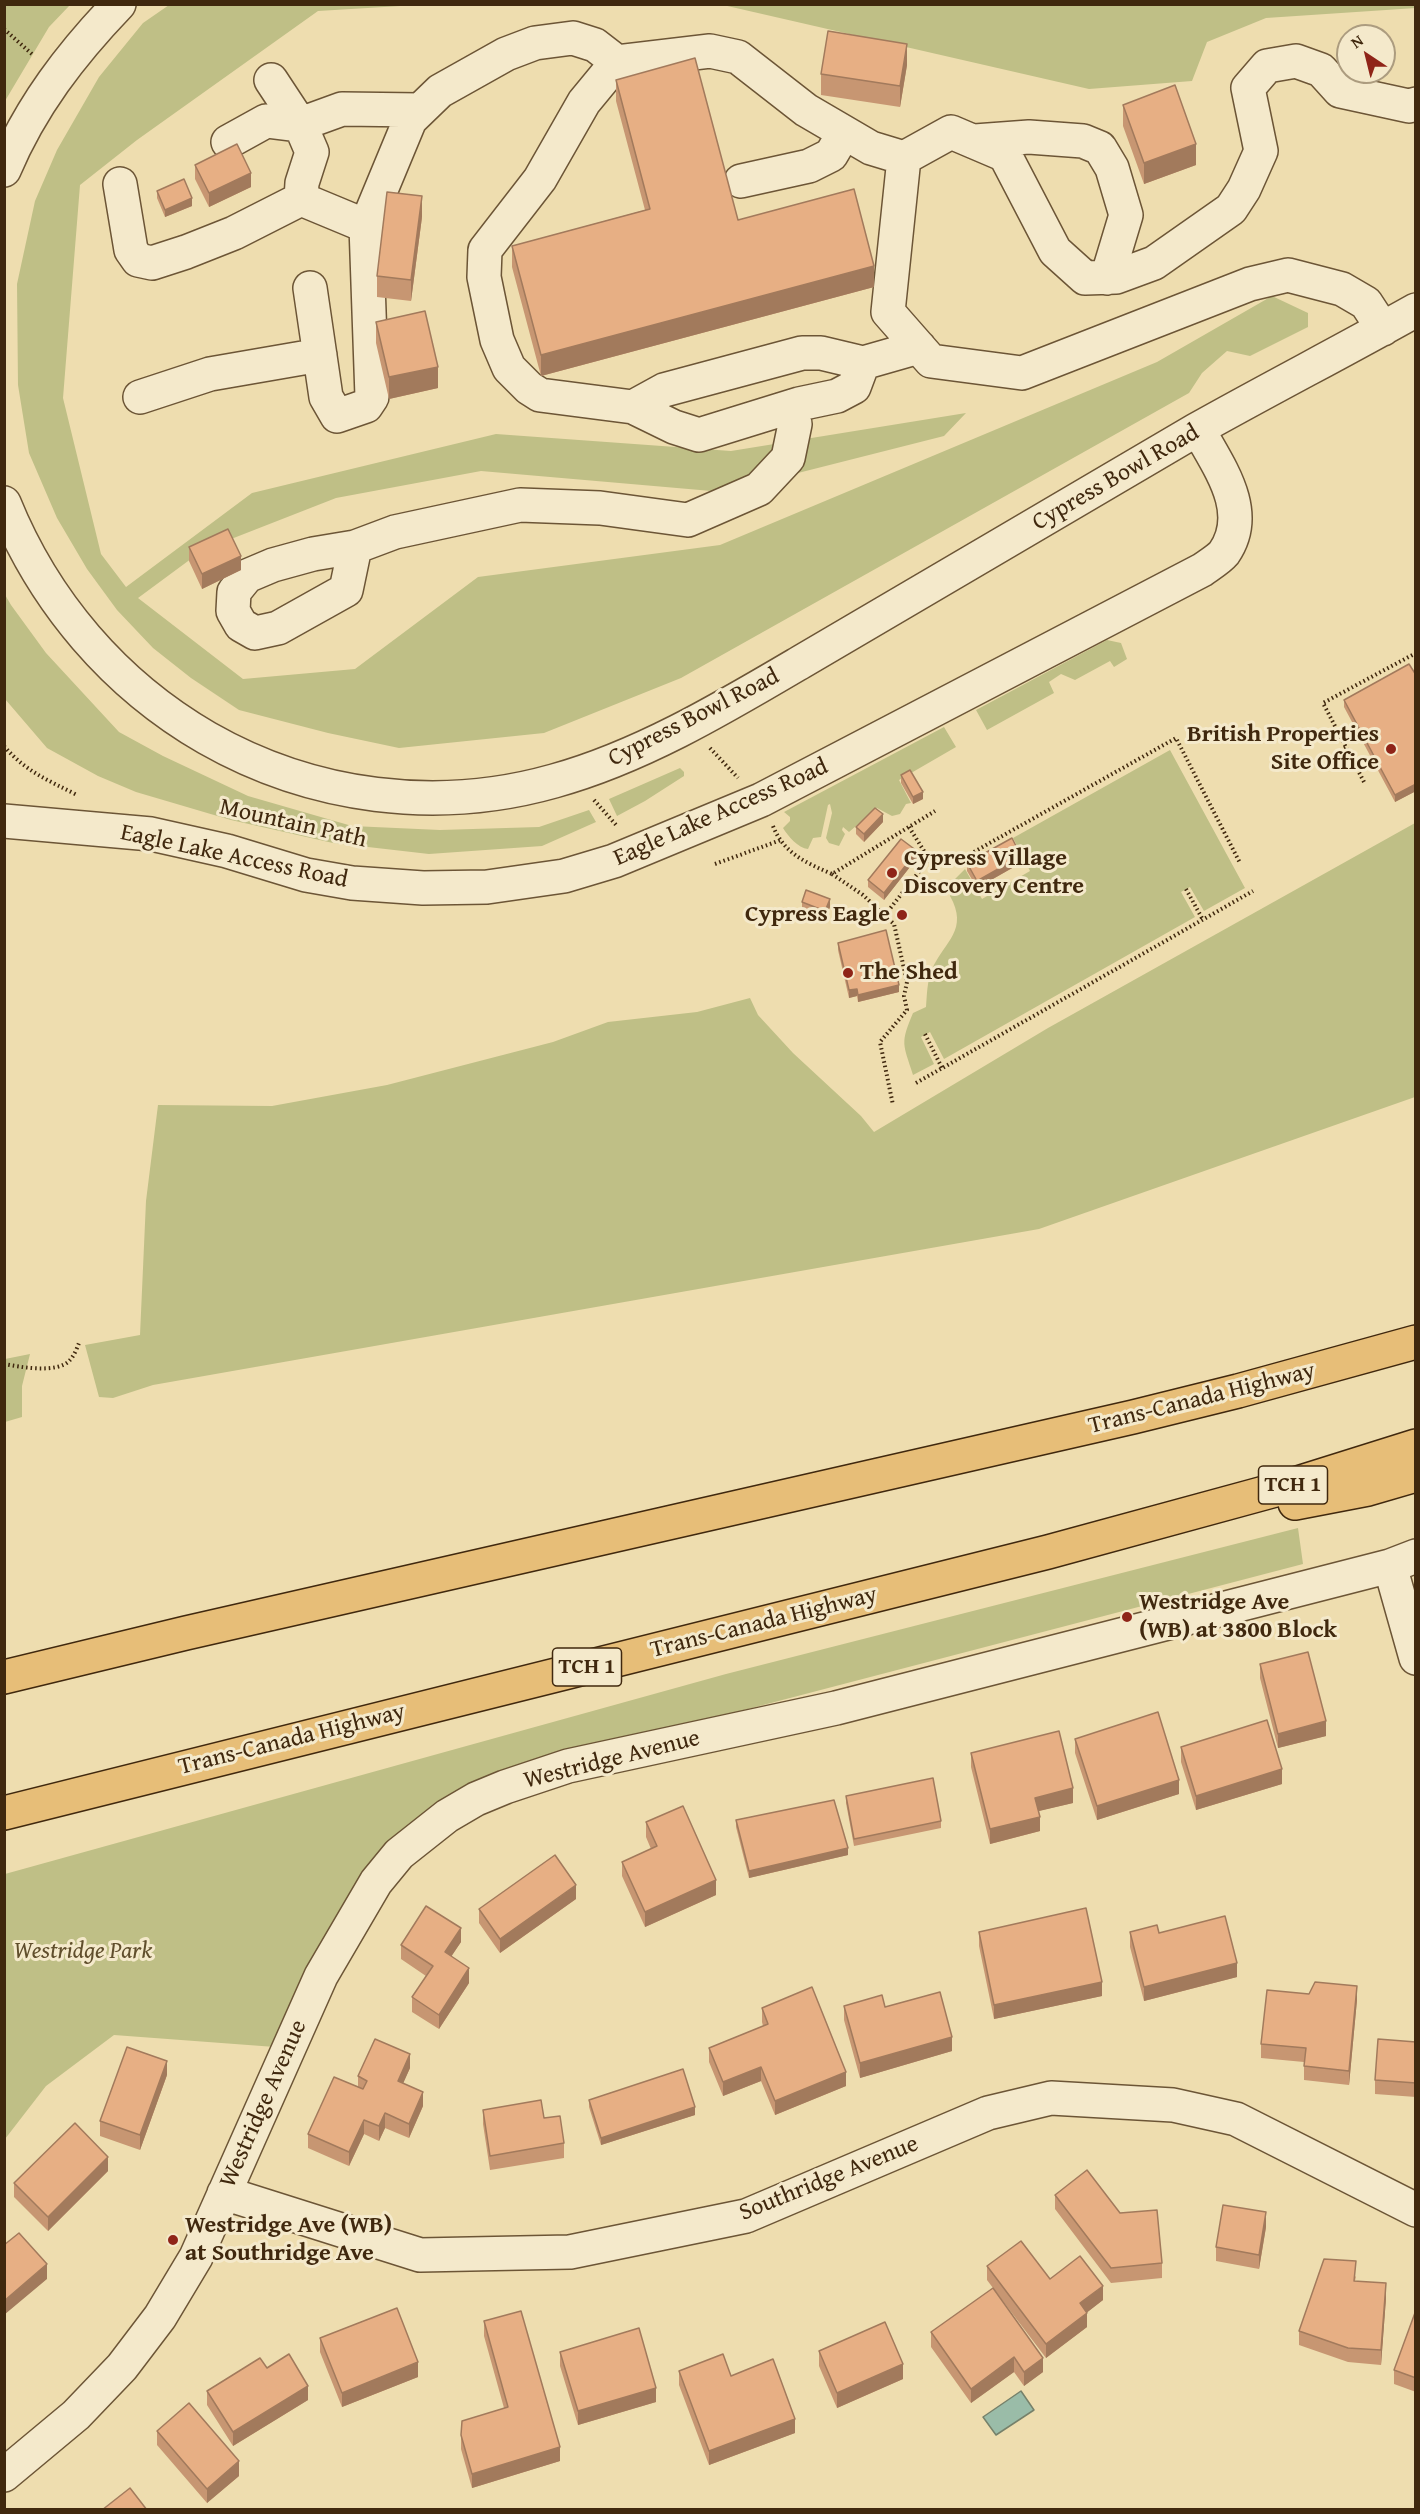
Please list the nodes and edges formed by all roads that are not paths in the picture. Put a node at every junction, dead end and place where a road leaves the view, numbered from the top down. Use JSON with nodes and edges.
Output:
{"nodes":[{"id":1,"x":119,"y":4,"type":"edge"},
{"id":2,"x":618,"y":62,"type":"junction"},
{"id":3,"x":272,"y":80,"type":"dead end"},
{"id":4,"x":1416,"y":104,"type":"edge"},
{"id":5,"x":420,"y":110,"type":"junction"},
{"id":6,"x":300,"y":123,"type":"junction"},
{"id":7,"x":844,"y":133,"type":"junction"},
{"id":8,"x":973,"y":141,"type":"junction"},
{"id":9,"x":228,"y":142,"type":"dead end"},
{"id":10,"x":904,"y":158,"type":"junction"},
{"id":11,"x":4,"y":170,"type":"edge"},
{"id":12,"x":741,"y":181,"type":"dead end"},
{"id":13,"x":120,"y":184,"type":"dead end"},
{"id":14,"x":301,"y":199,"type":"junction"},
{"id":15,"x":366,"y":226,"type":"junction"},
{"id":16,"x":1107,"y":278,"type":"junction"},
{"id":17,"x":310,"y":288,"type":"dead end"},
{"id":18,"x":1416,"y":310,"type":"edge"},
{"id":19,"x":1383,"y":328,"type":"junction"},
{"id":20,"x":919,"y":347,"type":"junction"},
{"id":21,"x":320,"y":355,"type":"junction"},
{"id":22,"x":863,"y":363,"type":"junction"},
{"id":23,"x":140,"y":397,"type":"dead end"},
{"id":24,"x":633,"y":407,"type":"junction"},
{"id":25,"x":786,"y":409,"type":"junction"},
{"id":26,"x":1198,"y":429,"type":"junction"},
{"id":27,"x":4,"y":503,"type":"edge"},
{"id":28,"x":355,"y":547,"type":"dead end"},
{"id":29,"x":4,"y":821,"type":"edge"},
{"id":30,"x":1416,"y":1342,"type":"edge"},
{"id":31,"x":1416,"y":1446,"type":"edge"},
{"id":32,"x":1416,"y":1475,"type":"edge"},
{"id":33,"x":1168,"y":1520,"type":"junction"},
{"id":34,"x":1403,"y":1561,"type":"edge"},
{"id":35,"x":1416,"y":1658,"type":"edge"},
{"id":36,"x":4,"y":1677,"type":"edge"},
{"id":37,"x":4,"y":1813,"type":"edge"},
{"id":38,"x":224,"y":2193,"type":"junction"},
{"id":39,"x":1416,"y":2210,"type":"edge"},
{"id":40,"x":4,"y":2475,"type":"edge"}],
"edges":[{"from":1,"to":11,"type":"street"},
{"from":2,"to":5,"type":"street"},
{"from":2,"to":7,"type":"street"},
{"from":2,"to":24,"type":"street"},
{"from":3,"to":6,"type":"street"},
{"from":4,"to":16,"type":"street"},
{"from":5,"to":6,"type":"street"},
{"from":5,"to":15,"type":"street"},
{"from":6,"to":9,"type":"street"},
{"from":6,"to":14,"type":"street"},
{"from":7,"to":10,"type":"street"},
{"from":7,"to":12,"type":"street"},
{"from":8,"to":10,"type":"street"},
{"from":8,"to":16,"type":"street"},
{"from":8,"to":16,"type":"street"},
{"from":10,"to":20,"type":"street"},
{"from":13,"to":14,"type":"street"},
{"from":14,"to":15,"type":"street"},
{"from":15,"to":21,"type":"street"},
{"from":17,"to":21,"type":"street"},
{"from":18,"to":19,"type":"street","name":"Cypress Bowl Road"},
{"from":19,"to":20,"type":"street"},
{"from":19,"to":26,"type":"street","name":"Cypress Bowl Road"},
{"from":20,"to":22,"type":"street"},
{"from":21,"to":23,"type":"street"},
{"from":22,"to":24,"type":"street"},
{"from":22,"to":25,"type":"street"},
{"from":24,"to":25,"type":"street"},
{"from":25,"to":28,"type":"street"},
{"from":26,"to":27,"type":"street","name":"Cypress Bowl Road"},
{"from":26,"to":29,"type":"street","name":"Eagle Lake Access Road"},
{"from":30,"to":36,"type":"highway","name":"Trans-Canada Highway"},
{"from":31,"to":33,"type":"highway","name":"Trans-Canada Highway","number":"TCH 1"},
{"from":32,"to":33,"type":"highway"},
{"from":33,"to":37,"type":"highway","name":"Trans-Canada Highway","number":"TCH 1"},
{"from":34,"to":35,"type":"street","name":"Westridge Avenue"},
{"from":34,"to":38,"type":"street","name":"Westridge Avenue"},
{"from":38,"to":39,"type":"street","name":"Southridge Avenue"},
{"from":38,"to":40,"type":"street","name":"Westridge Avenue"}]}
